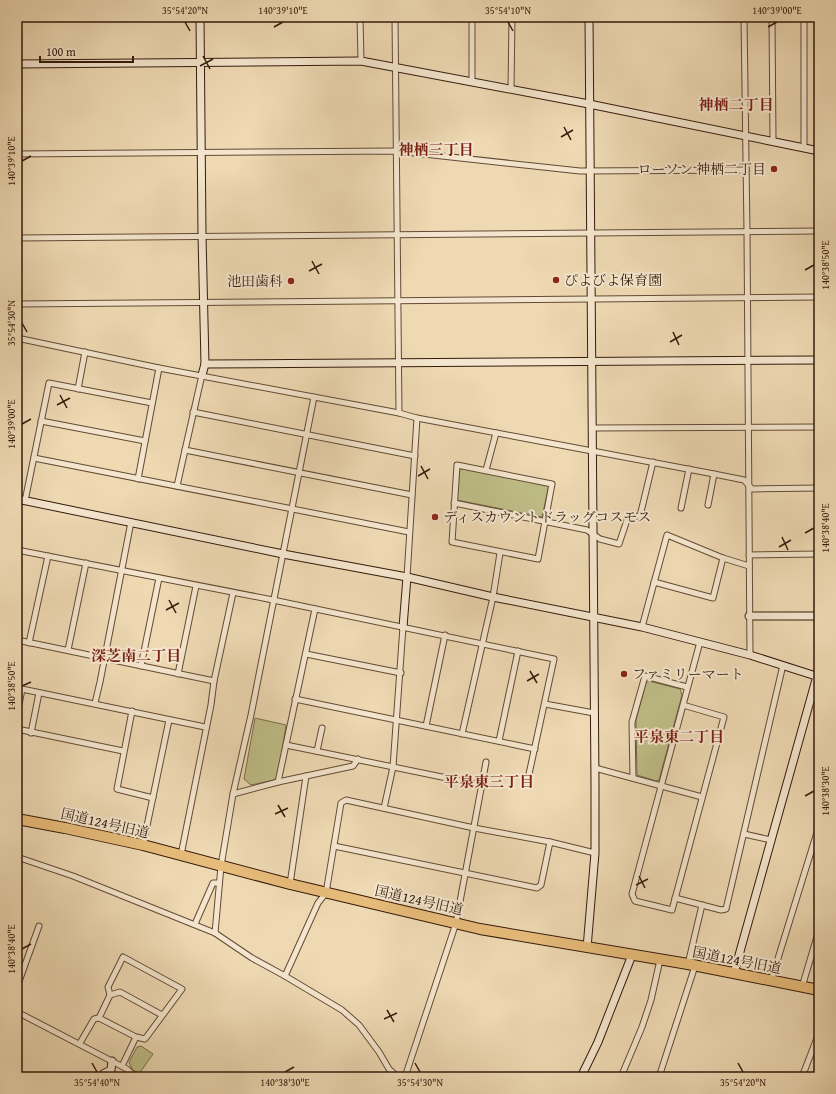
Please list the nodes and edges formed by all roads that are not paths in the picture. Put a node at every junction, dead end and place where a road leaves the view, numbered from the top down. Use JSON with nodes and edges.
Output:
{"nodes":[{"id":1,"x":200,"y":17,"type":"edge"},
{"id":2,"x":360,"y":17,"type":"edge"},
{"id":3,"x":395,"y":17,"type":"edge"},
{"id":4,"x":472,"y":17,"type":"edge"},
{"id":5,"x":512,"y":17,"type":"edge"},
{"id":6,"x":589,"y":17,"type":"edge"},
{"id":7,"x":744,"y":17,"type":"edge"},
{"id":8,"x":772,"y":17,"type":"edge"},
{"id":9,"x":804,"y":17,"type":"edge"},
{"id":10,"x":361,"y":61,"type":"junction"},
{"id":11,"x":200,"y":62,"type":"junction"},
{"id":12,"x":17,"y":64,"type":"edge"},
{"id":13,"x":396,"y":66,"type":"junction"},
{"id":14,"x":472,"y":82,"type":"junction"},
{"id":15,"x":511,"y":89,"type":"junction"},
{"id":16,"x":589,"y":104,"type":"junction"},
{"id":17,"x":745,"y":135,"type":"junction"},
{"id":18,"x":773,"y":141,"type":"junction"},
{"id":19,"x":804,"y":148,"type":"junction"},
{"id":20,"x":396,"y":151,"type":"junction"},
{"id":21,"x":819,"y":151,"type":"edge"},
{"id":22,"x":202,"y":153,"type":"junction"},
{"id":23,"x":17,"y":154,"type":"edge"},
{"id":24,"x":746,"y":170,"type":"junction"},
{"id":25,"x":590,"y":171,"type":"junction"},
{"id":26,"x":819,"y":231,"type":"edge"},
{"id":27,"x":590,"y":232,"type":"junction"},
{"id":28,"x":747,"y":232,"type":"junction"},
{"id":29,"x":396,"y":234,"type":"junction"},
{"id":30,"x":202,"y":235,"type":"junction"},
{"id":31,"x":17,"y":238,"type":"edge"},
{"id":32,"x":819,"y":297,"type":"edge"},
{"id":33,"x":747,"y":298,"type":"junction"},
{"id":34,"x":591,"y":299,"type":"junction"},
{"id":35,"x":397,"y":301,"type":"junction"},
{"id":36,"x":203,"y":302,"type":"junction"},
{"id":37,"x":17,"y":304,"type":"edge"},
{"id":38,"x":17,"y":338,"type":"edge"},
{"id":39,"x":85,"y":352,"type":"junction"},
{"id":40,"x":747,"y":360,"type":"junction"},
{"id":41,"x":819,"y":360,"type":"edge"},
{"id":42,"x":592,"y":362,"type":"junction"},
{"id":43,"x":398,"y":363,"type":"junction"},
{"id":44,"x":205,"y":364,"type":"junction"},
{"id":45,"x":159,"y":368,"type":"junction"},
{"id":46,"x":202,"y":375,"type":"junction"},
{"id":47,"x":78,"y":389,"type":"junction"},
{"id":48,"x":314,"y":398,"type":"junction"},
{"id":49,"x":152,"y":403,"type":"junction"},
{"id":50,"x":193,"y":412,"type":"junction"},
{"id":51,"x":398,"y":414,"type":"junction"},
{"id":52,"x":417,"y":418,"type":"junction"},
{"id":53,"x":41,"y":421,"type":"junction"},
{"id":54,"x":748,"y":427,"type":"junction"},
{"id":55,"x":819,"y":427,"type":"edge"},
{"id":56,"x":593,"y":428,"type":"junction"},
{"id":57,"x":496,"y":433,"type":"junction"},
{"id":58,"x":307,"y":434,"type":"junction"},
{"id":59,"x":145,"y":441,"type":"junction"},
{"id":60,"x":185,"y":450,"type":"junction"},
{"id":61,"x":592,"y":450,"type":"junction"},
{"id":62,"x":414,"y":456,"type":"junction"},
{"id":63,"x":34,"y":458,"type":"junction"},
{"id":64,"x":653,"y":462,"type":"junction"},
{"id":65,"x":689,"y":469,"type":"junction"},
{"id":66,"x":486,"y":470,"type":"junction"},
{"id":67,"x":300,"y":472,"type":"junction"},
{"id":68,"x":714,"y":474,"type":"junction"},
{"id":69,"x":138,"y":479,"type":"junction"},
{"id":70,"x":748,"y":484,"type":"junction"},
{"id":71,"x":178,"y":486,"type":"junction"},
{"id":72,"x":819,"y":488,"type":"edge"},
{"id":73,"x":412,"y":495,"type":"junction"},
{"id":74,"x":17,"y":499,"type":"edge"},
{"id":75,"x":25,"y":501,"type":"junction"},
{"id":76,"x":454,"y":503,"type":"junction"},
{"id":77,"x":708,"y":505,"type":"dead end"},
{"id":78,"x":680,"y":508,"type":"dead end"},
{"id":79,"x":293,"y":510,"type":"junction"},
{"id":80,"x":131,"y":522,"type":"junction"},
{"id":81,"x":546,"y":522,"type":"junction"},
{"id":82,"x":409,"y":532,"type":"junction"},
{"id":83,"x":593,"y":533,"type":"junction"},
{"id":84,"x":17,"y":550,"type":"edge"},
{"id":85,"x":500,"y":553,"type":"junction"},
{"id":86,"x":283,"y":554,"type":"junction"},
{"id":87,"x":819,"y":554,"type":"edge"},
{"id":88,"x":749,"y":555,"type":"junction"},
{"id":89,"x":48,"y":556,"type":"junction"},
{"id":90,"x":723,"y":558,"type":"junction"},
{"id":91,"x":86,"y":563,"type":"junction"},
{"id":92,"x":749,"y":566,"type":"junction"},
{"id":93,"x":122,"y":570,"type":"junction"},
{"id":94,"x":407,"y":577,"type":"junction"},
{"id":95,"x":159,"y":578,"type":"junction"},
{"id":96,"x":654,"y":582,"type":"junction"},
{"id":97,"x":196,"y":586,"type":"junction"},
{"id":98,"x":233,"y":593,"type":"junction"},
{"id":99,"x":493,"y":597,"type":"junction"},
{"id":100,"x":274,"y":600,"type":"junction"},
{"id":101,"x":315,"y":609,"type":"junction"},
{"id":102,"x":749,"y":616,"type":"junction"},
{"id":103,"x":819,"y":616,"type":"edge"},
{"id":104,"x":593,"y":617,"type":"junction"},
{"id":105,"x":403,"y":627,"type":"junction"},
{"id":106,"x":642,"y":627,"type":"junction"},
{"id":107,"x":445,"y":635,"type":"junction"},
{"id":108,"x":17,"y":640,"type":"edge"},
{"id":109,"x":700,"y":642,"type":"junction"},
{"id":110,"x":29,"y":643,"type":"junction"},
{"id":111,"x":482,"y":643,"type":"junction"},
{"id":112,"x":68,"y":650,"type":"junction"},
{"id":113,"x":518,"y":650,"type":"junction"},
{"id":114,"x":306,"y":654,"type":"junction"},
{"id":115,"x":750,"y":655,"type":"junction"},
{"id":116,"x":104,"y":658,"type":"junction"},
{"id":117,"x":783,"y":665,"type":"junction"},
{"id":118,"x":141,"y":666,"type":"junction"},
{"id":119,"x":401,"y":673,"type":"junction"},
{"id":120,"x":178,"y":674,"type":"junction"},
{"id":121,"x":818,"y":677,"type":"edge"},
{"id":122,"x":214,"y":681,"type":"junction"},
{"id":123,"x":20,"y":688,"type":"edge"},
{"id":124,"x":688,"y":688,"type":"junction"},
{"id":125,"x":39,"y":693,"type":"junction"},
{"id":126,"x":295,"y":699,"type":"junction"},
{"id":127,"x":95,"y":703,"type":"junction"},
{"id":128,"x":545,"y":704,"type":"junction"},
{"id":129,"x":683,"y":705,"type":"junction"},
{"id":130,"x":132,"y":711,"type":"junction"},
{"id":131,"x":594,"y":713,"type":"junction"},
{"id":132,"x":17,"y":715,"type":"edge"},
{"id":133,"x":169,"y":720,"type":"junction"},
{"id":134,"x":397,"y":720,"type":"junction"},
{"id":135,"x":426,"y":726,"type":"junction"},
{"id":136,"x":205,"y":727,"type":"junction"},
{"id":137,"x":322,"y":728,"type":"dead end"},
{"id":138,"x":17,"y":729,"type":"edge"},
{"id":139,"x":32,"y":733,"type":"junction"},
{"id":140,"x":462,"y":734,"type":"junction"},
{"id":141,"x":499,"y":741,"type":"junction"},
{"id":142,"x":286,"y":745,"type":"junction"},
{"id":143,"x":535,"y":749,"type":"junction"},
{"id":144,"x":123,"y":751,"type":"junction"},
{"id":145,"x":317,"y":751,"type":"junction"},
{"id":146,"x":358,"y":759,"type":"junction"},
{"id":147,"x":486,"y":762,"type":"dead end"},
{"id":148,"x":393,"y":767,"type":"junction"},
{"id":149,"x":595,"y":768,"type":"junction"},
{"id":150,"x":529,"y":774,"type":"dead end"},
{"id":151,"x":306,"y":776,"type":"junction"},
{"id":152,"x":633,"y":778,"type":"junction"},
{"id":153,"x":278,"y":782,"type":"junction"},
{"id":154,"x":481,"y":785,"type":"junction"},
{"id":155,"x":660,"y":786,"type":"junction"},
{"id":156,"x":233,"y":794,"type":"junction"},
{"id":157,"x":153,"y":798,"type":"junction"},
{"id":158,"x":702,"y":798,"type":"junction"},
{"id":159,"x":384,"y":808,"type":"junction"},
{"id":160,"x":17,"y":819,"type":"edge"},
{"id":161,"x":819,"y":826,"type":"edge"},
{"id":162,"x":474,"y":828,"type":"junction"},
{"id":163,"x":744,"y":834,"type":"junction"},
{"id":164,"x":771,"y":840,"type":"junction"},
{"id":165,"x":550,"y":842,"type":"junction"},
{"id":166,"x":144,"y":845,"type":"junction"},
{"id":167,"x":334,"y":846,"type":"junction"},
{"id":168,"x":595,"y":853,"type":"junction"},
{"id":169,"x":181,"y":855,"type":"junction"},
{"id":170,"x":17,"y":857,"type":"edge"},
{"id":171,"x":221,"y":866,"type":"junction"},
{"id":172,"x":465,"y":874,"type":"junction"},
{"id":173,"x":219,"y":883,"type":"junction"},
{"id":174,"x":290,"y":884,"type":"junction"},
{"id":175,"x":326,"y":893,"type":"junction"},
{"id":176,"x":675,"y":898,"type":"junction"},
{"id":177,"x":702,"y":905,"type":"junction"},
{"id":178,"x":456,"y":923,"type":"junction"},
{"id":179,"x":195,"y":924,"type":"junction"},
{"id":180,"x":39,"y":926,"type":"dead end"},
{"id":181,"x":819,"y":930,"type":"edge"},
{"id":182,"x":215,"y":933,"type":"junction"},
{"id":183,"x":587,"y":948,"type":"junction"},
{"id":184,"x":632,"y":955,"type":"junction"},
{"id":185,"x":660,"y":960,"type":"junction"},
{"id":186,"x":691,"y":965,"type":"junction"},
{"id":187,"x":734,"y":973,"type":"junction"},
{"id":188,"x":285,"y":976,"type":"junction"},
{"id":189,"x":771,"y":981,"type":"junction"},
{"id":190,"x":17,"y":987,"type":"edge"},
{"id":191,"x":802,"y":987,"type":"junction"},
{"id":192,"x":819,"y":990,"type":"edge"},
{"id":193,"x":110,"y":995,"type":"junction"},
{"id":194,"x":17,"y":1012,"type":"edge"},
{"id":195,"x":162,"y":1015,"type":"junction"},
{"id":196,"x":99,"y":1018,"type":"junction"},
{"id":197,"x":819,"y":1033,"type":"edge"},
{"id":198,"x":136,"y":1037,"type":"junction"},
{"id":199,"x":80,"y":1043,"type":"junction"},
{"id":200,"x":112,"y":1061,"type":"junction"},
{"id":201,"x":122,"y":1066,"type":"junction"},
{"id":202,"x":111,"y":1070,"type":"junction"},
{"id":203,"x":103,"y":1074,"type":"joint"},
{"id":204,"x":95,"y":1077,"type":"edge"},
{"id":205,"x":113,"y":1077,"type":"edge"},
{"id":206,"x":136,"y":1077,"type":"edge"},
{"id":207,"x":398,"y":1077,"type":"edge"},
{"id":208,"x":405,"y":1077,"type":"edge"},
{"id":209,"x":581,"y":1077,"type":"edge"},
{"id":210,"x":621,"y":1077,"type":"edge"},
{"id":211,"x":659,"y":1077,"type":"edge"},
{"id":212,"x":802,"y":1077,"type":"edge"}],
"edges":[{"from":1,"to":11,"type":"street"},
{"from":2,"to":10,"type":"street"},
{"from":3,"to":13,"type":"street"},
{"from":4,"to":14,"type":"street"},
{"from":5,"to":15,"type":"street"},
{"from":6,"to":16,"type":"street"},
{"from":7,"to":17,"type":"street"},
{"from":8,"to":18,"type":"street"},
{"from":9,"to":19,"type":"street"},
{"from":10,"to":11,"type":"street"},
{"from":10,"to":13,"type":"street"},
{"from":11,"to":12,"type":"street"},
{"from":11,"to":22,"type":"street"},
{"from":13,"to":14,"type":"street"},
{"from":13,"to":20,"type":"street"},
{"from":14,"to":15,"type":"street"},
{"from":15,"to":16,"type":"street"},
{"from":16,"to":17,"type":"street"},
{"from":16,"to":25,"type":"street"},
{"from":17,"to":18,"type":"street"},
{"from":17,"to":24,"type":"street"},
{"from":18,"to":19,"type":"street"},
{"from":19,"to":21,"type":"street"},
{"from":20,"to":22,"type":"street"},
{"from":20,"to":25,"type":"street"},
{"from":20,"to":29,"type":"street"},
{"from":22,"to":23,"type":"street"},
{"from":22,"to":30,"type":"street"},
{"from":24,"to":25,"type":"street"},
{"from":24,"to":28,"type":"street"},
{"from":25,"to":27,"type":"street"},
{"from":26,"to":28,"type":"street"},
{"from":27,"to":28,"type":"street"},
{"from":27,"to":29,"type":"street"},
{"from":27,"to":34,"type":"street"},
{"from":28,"to":33,"type":"street"},
{"from":29,"to":30,"type":"street"},
{"from":29,"to":35,"type":"street"},
{"from":30,"to":31,"type":"street"},
{"from":30,"to":36,"type":"street"},
{"from":32,"to":33,"type":"street"},
{"from":33,"to":34,"type":"street"},
{"from":33,"to":40,"type":"street"},
{"from":34,"to":35,"type":"street"},
{"from":34,"to":42,"type":"street"},
{"from":35,"to":36,"type":"street"},
{"from":35,"to":43,"type":"street"},
{"from":36,"to":37,"type":"street"},
{"from":36,"to":44,"type":"street"},
{"from":38,"to":39,"type":"street"},
{"from":39,"to":45,"type":"street"},
{"from":39,"to":47,"type":"street"},
{"from":40,"to":41,"type":"street"},
{"from":40,"to":42,"type":"street"},
{"from":40,"to":54,"type":"street"},
{"from":42,"to":43,"type":"street"},
{"from":42,"to":56,"type":"street"},
{"from":43,"to":44,"type":"street"},
{"from":43,"to":51,"type":"street"},
{"from":44,"to":46,"type":"street"},
{"from":45,"to":46,"type":"street"},
{"from":45,"to":49,"type":"street"},
{"from":46,"to":48,"type":"street"},
{"from":46,"to":50,"type":"street"},
{"from":47,"to":49,"type":"street"},
{"from":47,"to":53,"type":"street"},
{"from":48,"to":51,"type":"street"},
{"from":48,"to":58,"type":"street"},
{"from":49,"to":59,"type":"street"},
{"from":50,"to":58,"type":"street"},
{"from":50,"to":60,"type":"street"},
{"from":51,"to":52,"type":"street"},
{"from":52,"to":57,"type":"street"},
{"from":52,"to":62,"type":"street"},
{"from":53,"to":59,"type":"street"},
{"from":53,"to":63,"type":"street"},
{"from":54,"to":55,"type":"street"},
{"from":54,"to":56,"type":"street"},
{"from":54,"to":70,"type":"street"},
{"from":56,"to":61,"type":"street"},
{"from":57,"to":61,"type":"street"},
{"from":57,"to":66,"type":"street"},
{"from":58,"to":62,"type":"street"},
{"from":58,"to":67,"type":"street"},
{"from":59,"to":69,"type":"street"},
{"from":60,"to":67,"type":"street"},
{"from":60,"to":71,"type":"street"},
{"from":61,"to":64,"type":"street"},
{"from":61,"to":83,"type":"street"},
{"from":62,"to":73,"type":"street"},
{"from":63,"to":69,"type":"street"},
{"from":63,"to":75,"type":"street"},
{"from":64,"to":65,"type":"street"},
{"from":64,"to":83,"type":"street"},
{"from":65,"to":68,"type":"street"},
{"from":65,"to":78,"type":"street"},
{"from":66,"to":76,"type":"street"},
{"from":66,"to":81,"type":"street"},
{"from":67,"to":73,"type":"street"},
{"from":67,"to":79,"type":"street"},
{"from":68,"to":70,"type":"street"},
{"from":68,"to":77,"type":"street"},
{"from":69,"to":71,"type":"street"},
{"from":70,"to":72,"type":"street"},
{"from":70,"to":88,"type":"street"},
{"from":71,"to":79,"type":"street"},
{"from":73,"to":82,"type":"street"},
{"from":74,"to":75,"type":"street"},
{"from":75,"to":80,"type":"street"},
{"from":76,"to":81,"type":"street"},
{"from":76,"to":85,"type":"street"},
{"from":79,"to":82,"type":"street"},
{"from":79,"to":86,"type":"street"},
{"from":80,"to":86,"type":"street"},
{"from":80,"to":93,"type":"street"},
{"from":81,"to":83,"type":"street"},
{"from":81,"to":85,"type":"street"},
{"from":82,"to":94,"type":"street"},
{"from":83,"to":104,"type":"street"},
{"from":84,"to":89,"type":"street"},
{"from":85,"to":99,"type":"street"},
{"from":86,"to":94,"type":"street"},
{"from":86,"to":100,"type":"street"},
{"from":87,"to":88,"type":"street"},
{"from":88,"to":92,"type":"street"},
{"from":89,"to":91,"type":"street"},
{"from":89,"to":110,"type":"street"},
{"from":90,"to":92,"type":"street"},
{"from":90,"to":96,"type":"street"},
{"from":90,"to":96,"type":"street"},
{"from":91,"to":93,"type":"street"},
{"from":91,"to":112,"type":"street"},
{"from":92,"to":102,"type":"street"},
{"from":93,"to":95,"type":"street"},
{"from":93,"to":116,"type":"street"},
{"from":94,"to":99,"type":"street"},
{"from":94,"to":105,"type":"street"},
{"from":95,"to":97,"type":"street"},
{"from":95,"to":118,"type":"street"},
{"from":96,"to":106,"type":"street"},
{"from":97,"to":98,"type":"street"},
{"from":97,"to":120,"type":"street"},
{"from":98,"to":100,"type":"street"},
{"from":98,"to":122,"type":"street"},
{"from":99,"to":104,"type":"street"},
{"from":99,"to":111,"type":"street"},
{"from":100,"to":101,"type":"street"},
{"from":100,"to":156,"type":"street"},
{"from":101,"to":105,"type":"street"},
{"from":101,"to":114,"type":"street"},
{"from":102,"to":103,"type":"street"},
{"from":102,"to":115,"type":"street"},
{"from":104,"to":106,"type":"street"},
{"from":104,"to":131,"type":"street"},
{"from":105,"to":107,"type":"street"},
{"from":105,"to":119,"type":"street"},
{"from":106,"to":109,"type":"street"},
{"from":107,"to":111,"type":"street"},
{"from":107,"to":135,"type":"street"},
{"from":108,"to":110,"type":"street"},
{"from":109,"to":115,"type":"street"},
{"from":109,"to":124,"type":"street"},
{"from":110,"to":112,"type":"street"},
{"from":111,"to":113,"type":"street"},
{"from":111,"to":140,"type":"street"},
{"from":112,"to":116,"type":"street"},
{"from":113,"to":128,"type":"street"},
{"from":113,"to":141,"type":"street"},
{"from":114,"to":119,"type":"street"},
{"from":114,"to":126,"type":"street"},
{"from":115,"to":117,"type":"street"},
{"from":116,"to":118,"type":"street"},
{"from":116,"to":127,"type":"street"},
{"from":117,"to":121,"type":"street"},
{"from":117,"to":163,"type":"street"},
{"from":118,"to":120,"type":"street"},
{"from":119,"to":134,"type":"street"},
{"from":120,"to":122,"type":"street"},
{"from":121,"to":164,"type":"street"},
{"from":122,"to":136,"type":"street"},
{"from":123,"to":125,"type":"street"},
{"from":123,"to":132,"type":"street"},
{"from":124,"to":129,"type":"street"},
{"from":124,"to":152,"type":"street"},
{"from":125,"to":127,"type":"street"},
{"from":125,"to":139,"type":"street"},
{"from":126,"to":134,"type":"street"},
{"from":126,"to":142,"type":"street"},
{"from":127,"to":130,"type":"street"},
{"from":128,"to":131,"type":"street"},
{"from":128,"to":143,"type":"street"},
{"from":129,"to":155,"type":"street"},
{"from":129,"to":158,"type":"street"},
{"from":130,"to":133,"type":"street"},
{"from":130,"to":144,"type":"street"},
{"from":131,"to":149,"type":"street"},
{"from":133,"to":136,"type":"street"},
{"from":133,"to":157,"type":"street"},
{"from":134,"to":135,"type":"street"},
{"from":134,"to":148,"type":"street"},
{"from":135,"to":140,"type":"street"},
{"from":136,"to":169,"type":"street"},
{"from":137,"to":145,"type":"street"},
{"from":138,"to":139,"type":"street"},
{"from":139,"to":144,"type":"street"},
{"from":140,"to":141,"type":"street"},
{"from":141,"to":143,"type":"street"},
{"from":142,"to":145,"type":"street"},
{"from":142,"to":153,"type":"street"},
{"from":143,"to":150,"type":"street"},
{"from":144,"to":157,"type":"street"},
{"from":145,"to":146,"type":"street"},
{"from":146,"to":148,"type":"street"},
{"from":146,"to":151,"type":"street"},
{"from":147,"to":154,"type":"street"},
{"from":148,"to":154,"type":"street"},
{"from":148,"to":159,"type":"street"},
{"from":149,"to":152,"type":"street"},
{"from":149,"to":168,"type":"street"},
{"from":151,"to":153,"type":"street"},
{"from":151,"to":174,"type":"street"},
{"from":152,"to":155,"type":"street"},
{"from":153,"to":156,"type":"street"},
{"from":154,"to":162,"type":"street"},
{"from":155,"to":158,"type":"street"},
{"from":155,"to":176,"type":"street"},
{"from":156,"to":171,"type":"street"},
{"from":157,"to":166,"type":"street"},
{"from":158,"to":176,"type":"street"},
{"from":159,"to":162,"type":"street"},
{"from":159,"to":167,"type":"street"},
{"from":160,"to":166,"type":"highway","name":"国道124号旧道"},
{"from":161,"to":189,"type":"street"},
{"from":162,"to":165,"type":"street"},
{"from":162,"to":172,"type":"street"},
{"from":163,"to":164,"type":"street"},
{"from":163,"to":177,"type":"street"},
{"from":164,"to":187,"type":"street"},
{"from":165,"to":168,"type":"street"},
{"from":165,"to":172,"type":"street"},
{"from":166,"to":169,"type":"highway","name":"国道124号旧道"},
{"from":167,"to":172,"type":"street"},
{"from":167,"to":175,"type":"street"},
{"from":168,"to":183,"type":"street"},
{"from":169,"to":171,"type":"highway","name":"国道124号旧道"},
{"from":170,"to":179,"type":"street"},
{"from":171,"to":173,"type":"street"},
{"from":171,"to":174,"type":"highway","name":"国道124号旧道"},
{"from":172,"to":178,"type":"street"},
{"from":173,"to":179,"type":"street"},
{"from":173,"to":182,"type":"street"},
{"from":174,"to":175,"type":"highway","name":"国道124号旧道"},
{"from":175,"to":178,"type":"highway","name":"国道124号旧道"},
{"from":175,"to":188,"type":"street"},
{"from":176,"to":177,"type":"street"},
{"from":177,"to":186,"type":"street"},
{"from":178,"to":183,"type":"highway","name":"国道124号旧道"},
{"from":178,"to":208,"type":"street"},
{"from":179,"to":182,"type":"street"},
{"from":180,"to":190,"type":"street"},
{"from":181,"to":191,"type":"street"},
{"from":182,"to":188,"type":"street"},
{"from":183,"to":184,"type":"highway","name":"国道124号旧道"},
{"from":184,"to":185,"type":"highway","name":"国道124号旧道"},
{"from":184,"to":209,"type":"street"},
{"from":185,"to":186,"type":"highway","name":"国道124号旧道"},
{"from":185,"to":210,"type":"street"},
{"from":186,"to":187,"type":"highway","name":"国道124号旧道"},
{"from":186,"to":211,"type":"street"},
{"from":187,"to":189,"type":"highway","name":"国道124号旧道"},
{"from":188,"to":207,"type":"street"},
{"from":189,"to":191,"type":"highway","name":"国道124号旧道"},
{"from":191,"to":192,"type":"highway","name":"国道124号旧道"},
{"from":193,"to":195,"type":"street"},
{"from":193,"to":195,"type":"street"},
{"from":193,"to":196,"type":"street"},
{"from":194,"to":199,"type":"street"},
{"from":195,"to":198,"type":"street"},
{"from":196,"to":198,"type":"street"},
{"from":196,"to":199,"type":"street"},
{"from":197,"to":212,"type":"street"},
{"from":198,"to":201,"type":"street"},
{"from":199,"to":200,"type":"street"},
{"from":200,"to":201,"type":"street"},
{"from":200,"to":202,"type":"street"},
{"from":201,"to":206,"type":"street"},
{"from":202,"to":203,"type":"street"},
{"from":202,"to":205,"type":"street"},
{"from":203,"to":204,"type":"street"}]}
